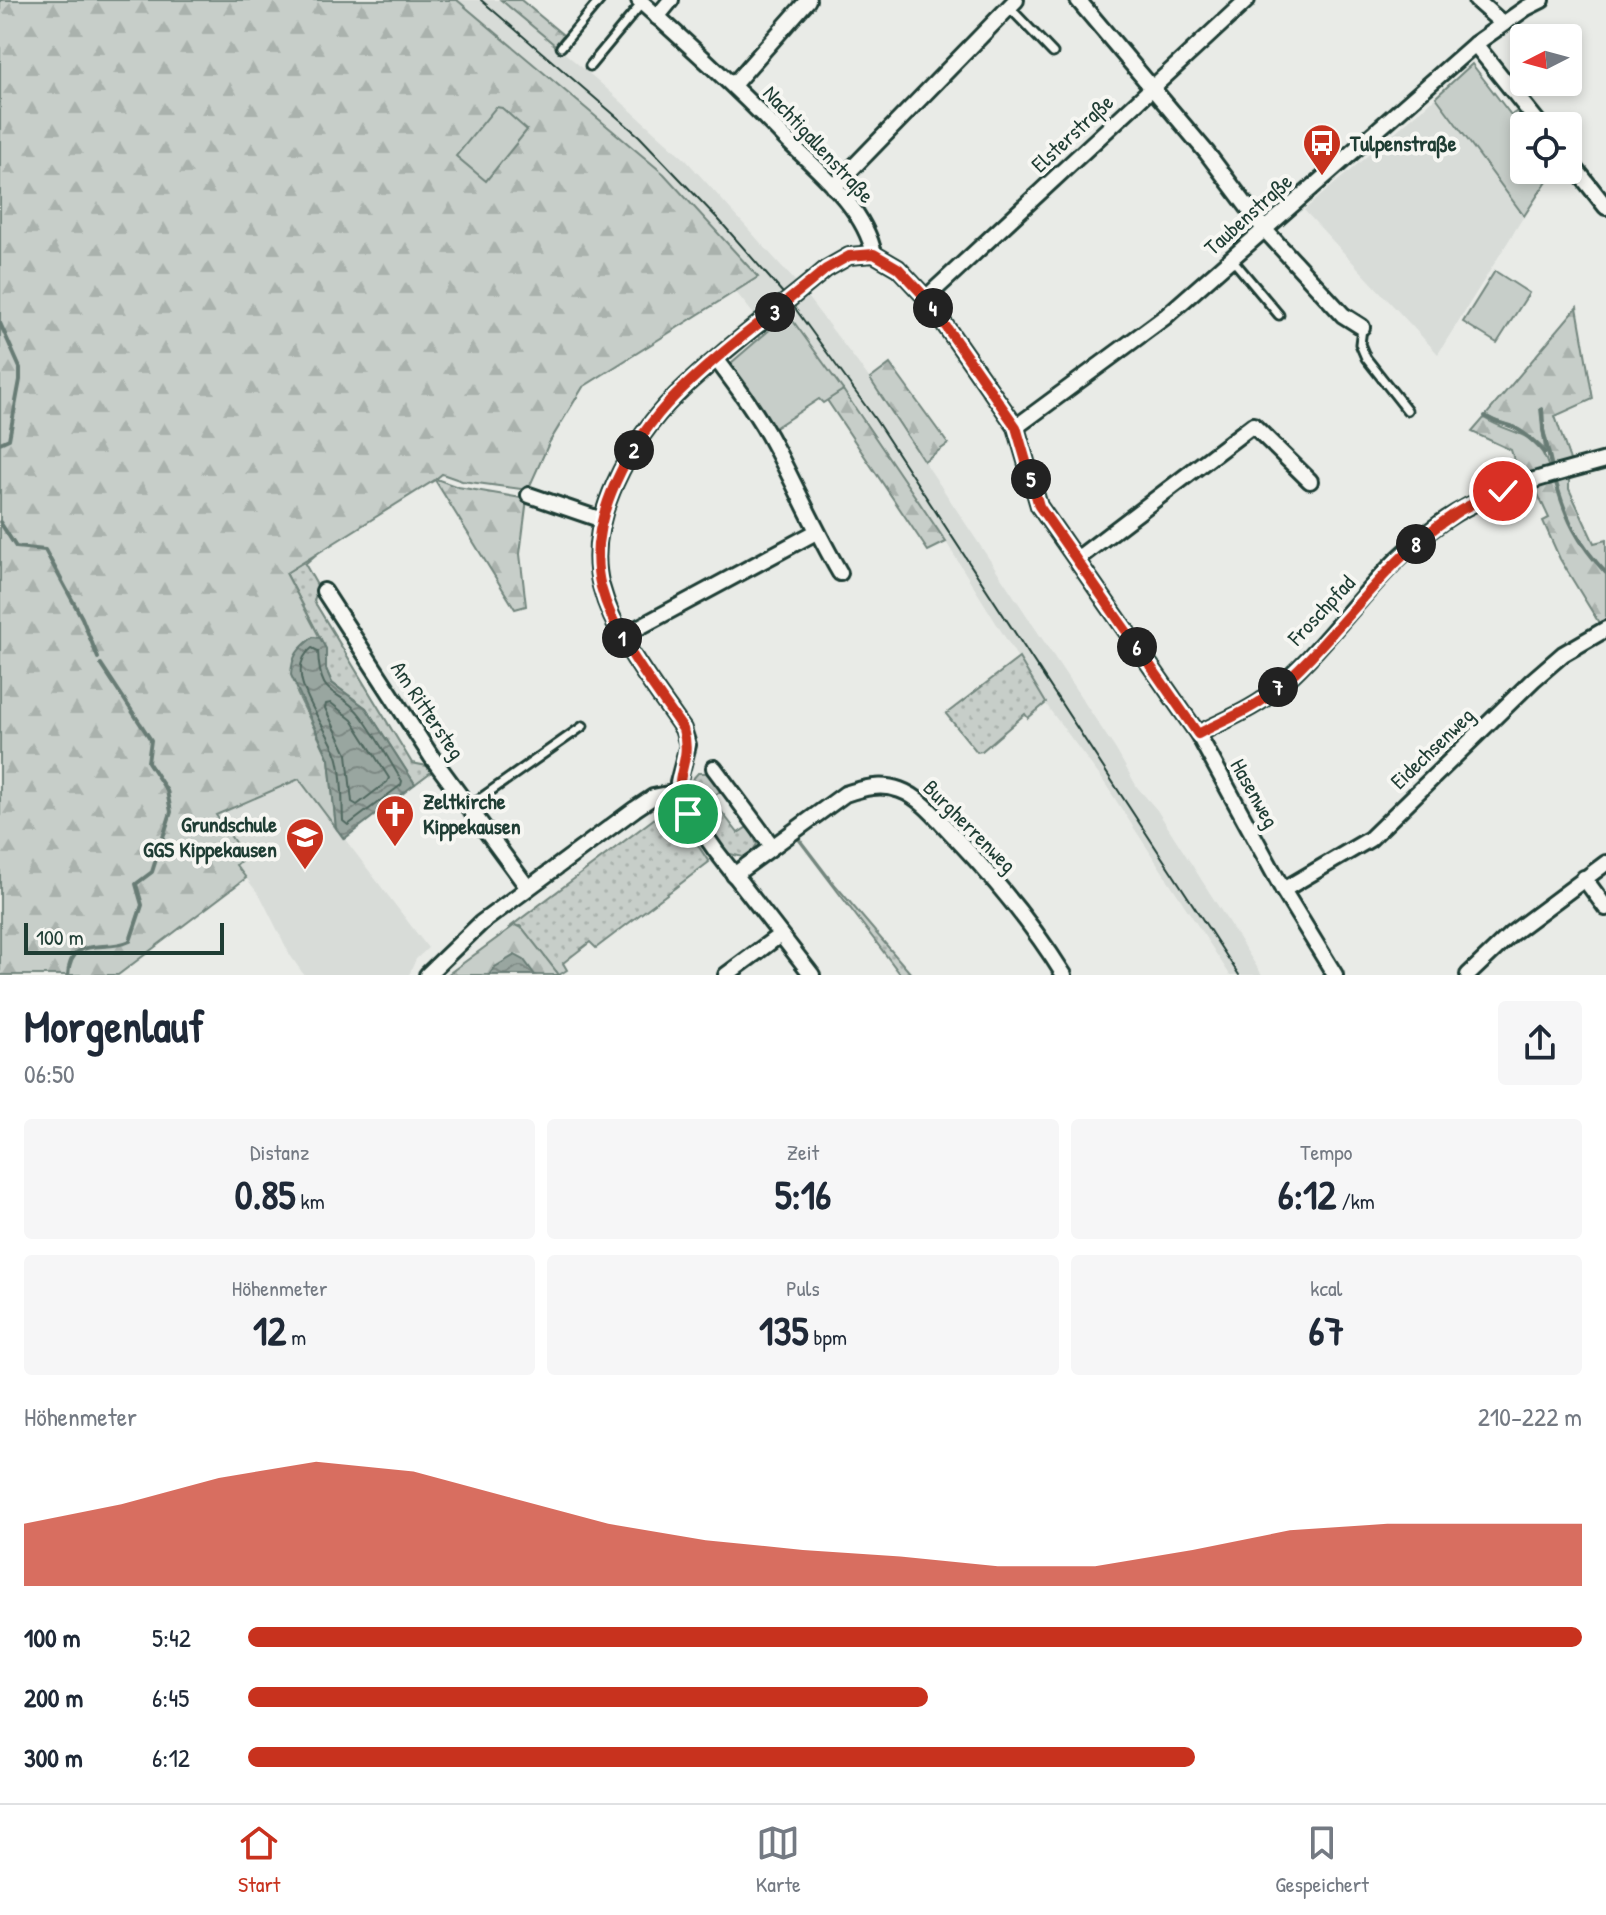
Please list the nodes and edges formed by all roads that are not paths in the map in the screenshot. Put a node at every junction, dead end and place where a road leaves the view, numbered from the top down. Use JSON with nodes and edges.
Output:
{"nodes":[{"id":1,"x":600,"y":0,"type":"edge"},
{"id":2,"x":671,"y":0,"type":"edge"},
{"id":3,"x":808,"y":0,"type":"edge"},
{"id":4,"x":1078,"y":0,"type":"edge"},
{"id":5,"x":1247,"y":0,"type":"edge"},
{"id":6,"x":1476,"y":0,"type":"edge"},
{"id":7,"x":1542,"y":0,"type":"edge"},
{"id":8,"x":641,"y":2,"type":"edge"},
{"id":9,"x":1013,"y":4,"type":"edge"},
{"id":10,"x":657,"y":17,"type":"junction"},
{"id":11,"x":1502,"y":23,"type":"junction"},
{"id":12,"x":1475,"y":44,"type":"junction"},
{"id":13,"x":561,"y":47,"type":"dead end"},
{"id":14,"x":1053,"y":53,"type":"dead end"},
{"id":15,"x":590,"y":66,"type":"dead end"},
{"id":16,"x":733,"y":85,"type":"junction"},
{"id":17,"x":1154,"y":88,"type":"junction"},
{"id":18,"x":1530,"y":112,"type":"edge"},
{"id":19,"x":1582,"y":177,"type":"edge"},
{"id":20,"x":834,"y":187,"type":"junction"},
{"id":21,"x":1606,"y":207,"type":"edge"},
{"id":22,"x":1264,"y":229,"type":"junction"},
{"id":23,"x":874,"y":254,"type":"junction"},
{"id":24,"x":1231,"y":258,"type":"junction"},
{"id":25,"x":926,"y":298,"type":"junction"},
{"id":26,"x":1279,"y":315,"type":"dead end"},
{"id":27,"x":1362,"y":327,"type":"joint"},
{"id":28,"x":717,"y":360,"type":"junction"},
{"id":29,"x":1407,"y":410,"type":"dead end"},
{"id":30,"x":1016,"y":427,"type":"junction"},
{"id":31,"x":1606,"y":460,"type":"edge"},
{"id":32,"x":1310,"y":481,"type":"dead end"},
{"id":33,"x":529,"y":495,"type":"dead end"},
{"id":34,"x":602,"y":520,"type":"junction"},
{"id":35,"x":816,"y":532,"type":"junction"},
{"id":36,"x":1077,"y":559,"type":"junction"},
{"id":37,"x":840,"y":573,"type":"dead end"},
{"id":38,"x":324,"y":591,"type":"dead end"},
{"id":39,"x":1606,"y":629,"type":"edge"},
{"id":40,"x":621,"y":637,"type":"junction"},
{"id":41,"x":583,"y":726,"type":"dead end"},
{"id":42,"x":1198,"y":734,"type":"junction"},
{"id":43,"x":714,"y":768,"type":"dead end"},
{"id":44,"x":678,"y":792,"type":"junction"},
{"id":45,"x":468,"y":807,"type":"junction"},
{"id":46,"x":772,"y":846,"type":"junction"},
{"id":47,"x":1606,"y":863,"type":"edge"},
{"id":48,"x":734,"y":875,"type":"junction"},
{"id":49,"x":1584,"y":878,"type":"junction"},
{"id":50,"x":528,"y":888,"type":"junction"},
{"id":51,"x":1283,"y":890,"type":"junction"},
{"id":52,"x":1606,"y":908,"type":"edge"},
{"id":53,"x":780,"y":935,"type":"junction"},
{"id":54,"x":427,"y":975,"type":"edge"},
{"id":55,"x":726,"y":975,"type":"edge"},
{"id":56,"x":812,"y":975,"type":"edge"},
{"id":57,"x":1064,"y":975,"type":"edge"},
{"id":58,"x":1335,"y":975,"type":"edge"},
{"id":59,"x":1468,"y":975,"type":"edge"}],
"edges":[{"from":1,"to":13,"type":"lane"},
{"from":2,"to":10,"type":"street"},
{"from":3,"to":16,"type":"street"},
{"from":4,"to":17,"type":"street"},
{"from":5,"to":17,"type":"street","name":"Elsterstraße"},
{"from":6,"to":11,"type":"street"},
{"from":7,"to":11,"type":"street","name":"Taubenstraße"},
{"from":8,"to":10,"type":"street","name":"Nachtigallenstraße"},
{"from":8,"to":15,"type":"lane"},
{"from":9,"to":14,"type":"lane"},
{"from":9,"to":20,"type":"street"},
{"from":10,"to":16,"type":"street","name":"Nachtigallenstraße"},
{"from":11,"to":12,"type":"street","name":"Taubenstraße"},
{"from":12,"to":18,"type":"street"},
{"from":12,"to":22,"type":"street","name":"Taubenstraße"},
{"from":16,"to":20,"type":"street","name":"Nachtigallenstraße"},
{"from":17,"to":22,"type":"street"},
{"from":17,"to":25,"type":"street","name":"Elsterstraße"},
{"from":19,"to":21,"type":"street"},
{"from":20,"to":23,"type":"street","name":"Nachtigallenstraße"},
{"from":22,"to":24,"type":"street","name":"Taubenstraße"},
{"from":22,"to":27,"type":"street"},
{"from":23,"to":25,"type":"street"},
{"from":23,"to":28,"type":"street"},
{"from":24,"to":26,"type":"lane"},
{"from":24,"to":30,"type":"street","name":"Taubenstraße"},
{"from":25,"to":30,"type":"street"},
{"from":27,"to":29,"type":"lane"},
{"from":28,"to":34,"type":"street"},
{"from":28,"to":35,"type":"street"},
{"from":30,"to":36,"type":"street","name":"Hasenweg"},
{"from":31,"to":42,"type":"street","name":"Froschpfad"},
{"from":32,"to":36,"type":"street"},
{"from":33,"to":34,"type":"street"},
{"from":34,"to":40,"type":"street"},
{"from":35,"to":37,"type":"street"},
{"from":35,"to":40,"type":"street"},
{"from":36,"to":42,"type":"street","name":"Hasenweg"},
{"from":38,"to":45,"type":"street","name":"Am Rittersteg"},
{"from":39,"to":51,"type":"street","name":"Eidechsenweg"},
{"from":40,"to":44,"type":"street"},
{"from":41,"to":45,"type":"lane"},
{"from":42,"to":51,"type":"street","name":"Hasenweg"},
{"from":43,"to":46,"type":"street"},
{"from":44,"to":48,"type":"street"},
{"from":44,"to":50,"type":"street"},
{"from":45,"to":50,"type":"street","name":"Am Rittersteg"},
{"from":46,"to":48,"type":"street","name":"Burgherrenweg"},
{"from":46,"to":57,"type":"street","name":"Burgherrenweg"},
{"from":47,"to":49,"type":"street"},
{"from":48,"to":53,"type":"street"},
{"from":49,"to":52,"type":"street"},
{"from":49,"to":59,"type":"street"},
{"from":50,"to":54,"type":"street"},
{"from":51,"to":58,"type":"street","name":"Hasenweg"},
{"from":53,"to":55,"type":"street"},
{"from":53,"to":56,"type":"street"}]}
